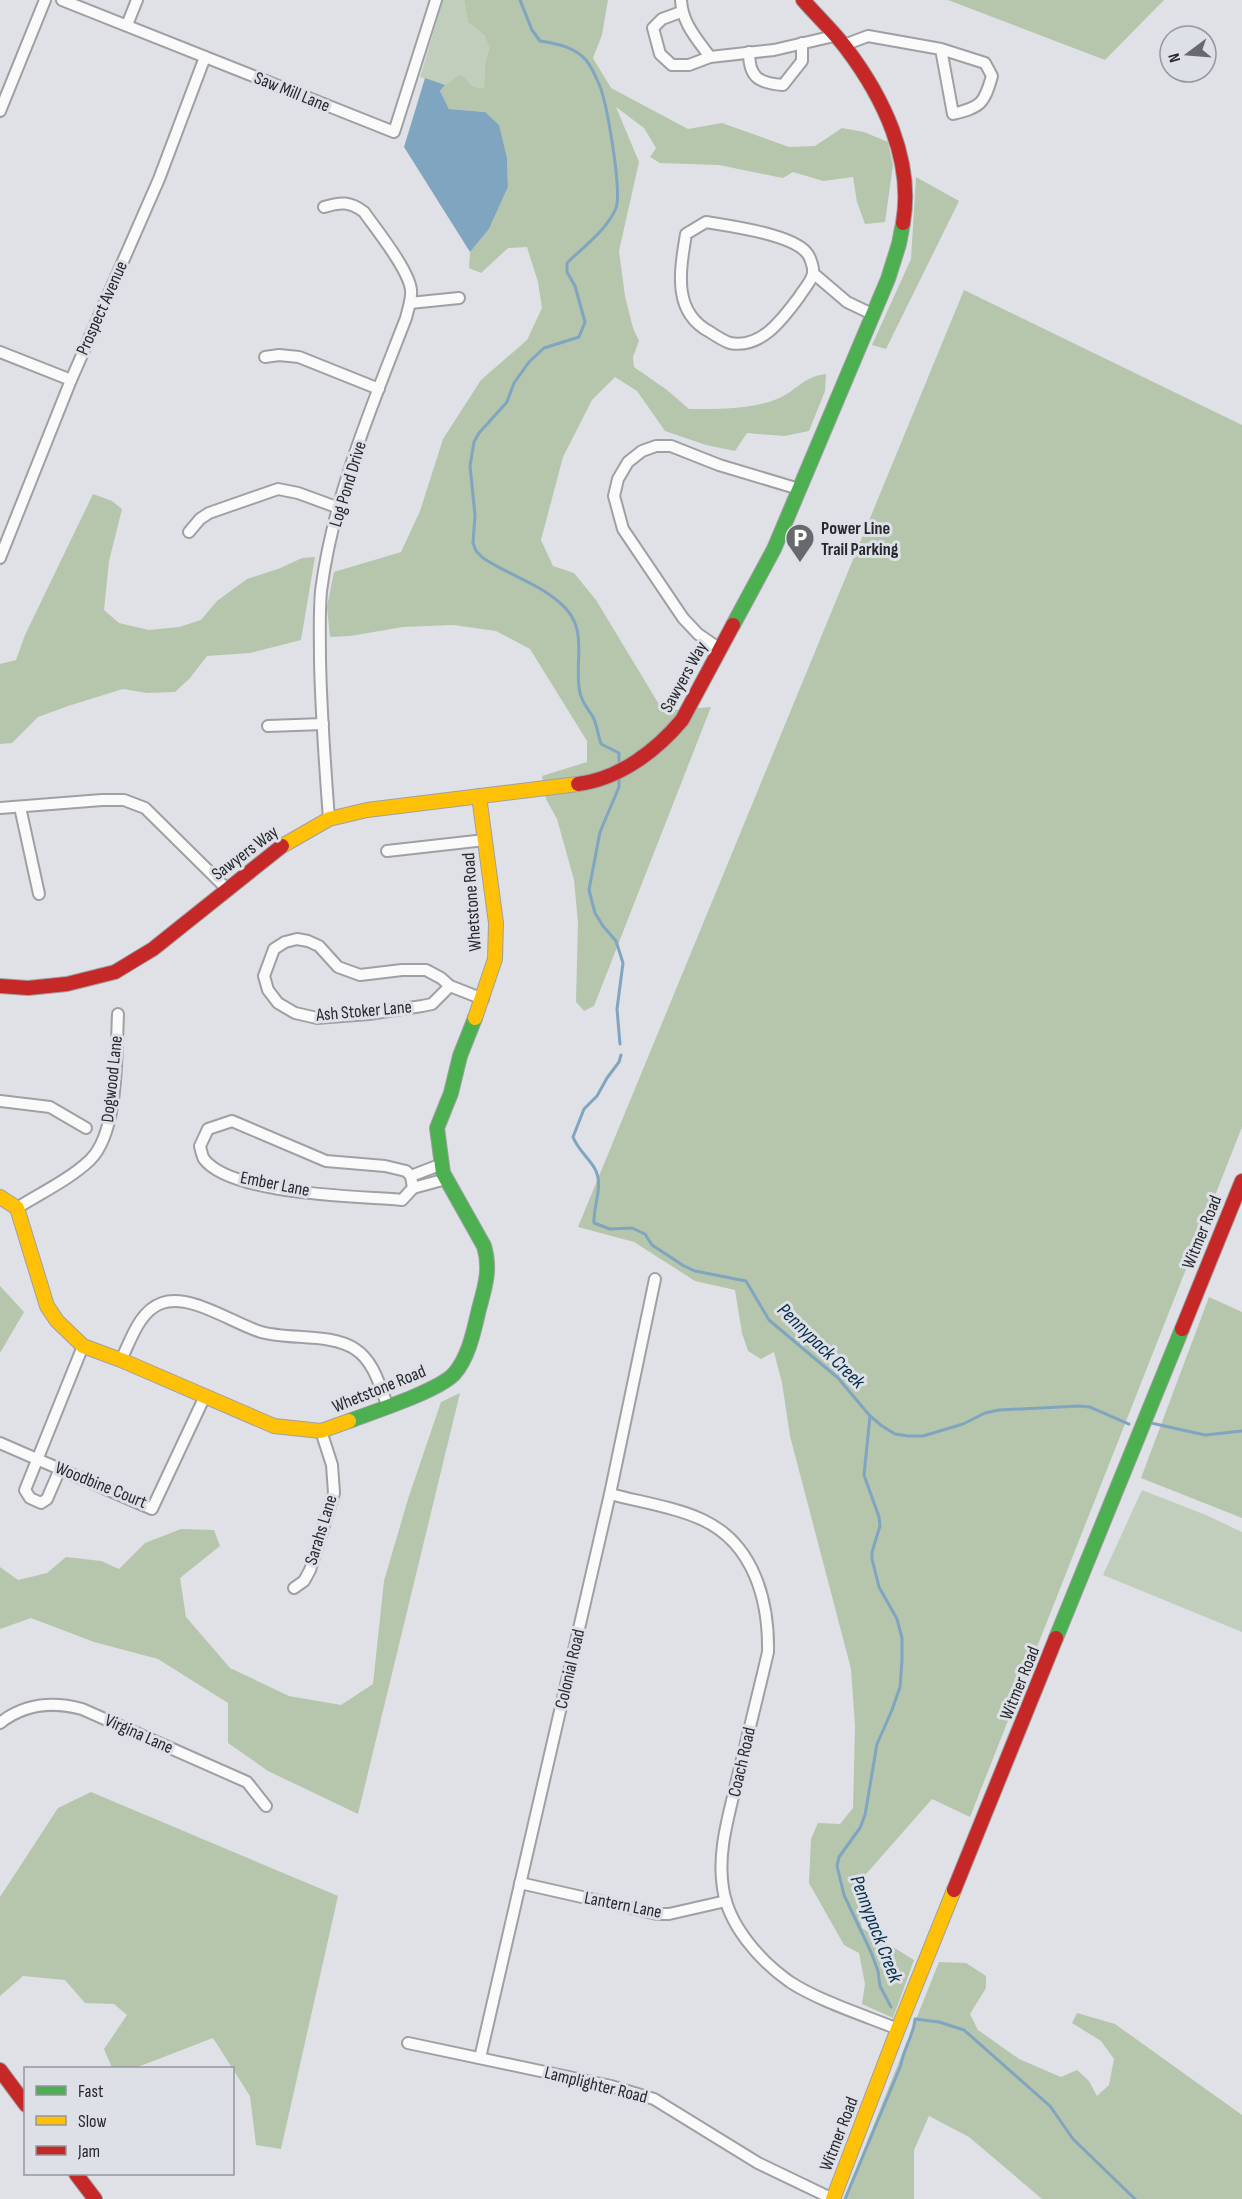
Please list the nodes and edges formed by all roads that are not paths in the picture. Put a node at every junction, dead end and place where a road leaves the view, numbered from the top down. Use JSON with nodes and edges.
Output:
{"nodes":[{"id":1,"x":45,"y":0,"type":"edge"},
{"id":2,"x":62,"y":0,"type":"edge"},
{"id":3,"x":137,"y":0,"type":"edge"},
{"id":4,"x":435,"y":0,"type":"edge"},
{"id":5,"x":681,"y":0,"type":"edge"},
{"id":6,"x":802,"y":0,"type":"edge"},
{"id":7,"x":681,"y":12,"type":"junction"},
{"id":8,"x":127,"y":25,"type":"junction"},
{"id":9,"x":839,"y":40,"type":"junction"},
{"id":10,"x":802,"y":43,"type":"junction"},
{"id":11,"x":941,"y":49,"type":"junction"},
{"id":12,"x":749,"y":52,"type":"junction"},
{"id":13,"x":205,"y":57,"type":"junction"},
{"id":14,"x":710,"y":57,"type":"junction"},
{"id":15,"x":0,"y":111,"type":"edge"},
{"id":16,"x":324,"y":207,"type":"dead end"},
{"id":17,"x":813,"y":273,"type":"junction"},
{"id":18,"x":459,"y":298,"type":"dead end"},
{"id":19,"x":410,"y":303,"type":"junction"},
{"id":20,"x":872,"y":315,"type":"junction"},
{"id":21,"x":0,"y":352,"type":"edge"},
{"id":22,"x":265,"y":357,"type":"dead end"},
{"id":23,"x":71,"y":380,"type":"junction"},
{"id":24,"x":379,"y":389,"type":"junction"},
{"id":25,"x":799,"y":489,"type":"junction"},
{"id":26,"x":339,"y":508,"type":"junction"},
{"id":27,"x":189,"y":532,"type":"dead end"},
{"id":28,"x":0,"y":558,"type":"edge"},
{"id":29,"x":720,"y":649,"type":"junction"},
{"id":30,"x":323,"y":724,"type":"junction"},
{"id":31,"x":268,"y":726,"type":"dead end"},
{"id":32,"x":479,"y":796,"type":"junction"},
{"id":33,"x":20,"y":807,"type":"junction"},
{"id":34,"x":0,"y":808,"type":"edge"},
{"id":35,"x":329,"y":819,"type":"junction"},
{"id":36,"x":485,"y":840,"type":"junction"},
{"id":37,"x":387,"y":851,"type":"dead end"},
{"id":38,"x":227,"y":889,"type":"junction"},
{"id":39,"x":39,"y":894,"type":"dead end"},
{"id":40,"x":0,"y":986,"type":"edge"},
{"id":41,"x":450,"y":987,"type":"junction"},
{"id":42,"x":483,"y":999,"type":"junction"},
{"id":43,"x":118,"y":1014,"type":"dead end"},
{"id":44,"x":0,"y":1101,"type":"edge"},
{"id":45,"x":86,"y":1128,"type":"dead end"},
{"id":46,"x":442,"y":1164,"type":"junction"},
{"id":47,"x":411,"y":1176,"type":"junction"},
{"id":48,"x":446,"y":1179,"type":"junction"},
{"id":49,"x":1242,"y":1181,"type":"edge"},
{"id":50,"x":413,"y":1188,"type":"junction"},
{"id":51,"x":0,"y":1197,"type":"edge"},
{"id":52,"x":17,"y":1208,"type":"junction"},
{"id":53,"x":655,"y":1279,"type":"dead end"},
{"id":54,"x":83,"y":1346,"type":"junction"},
{"id":55,"x":121,"y":1360,"type":"junction"},
{"id":56,"x":204,"y":1396,"type":"junction"},
{"id":57,"x":388,"y":1407,"type":"junction"},
{"id":58,"x":321,"y":1431,"type":"junction"},
{"id":59,"x":0,"y":1443,"type":"edge"},
{"id":60,"x":37,"y":1459,"type":"junction"},
{"id":61,"x":60,"y":1469,"type":"junction"},
{"id":62,"x":610,"y":1494,"type":"junction"},
{"id":63,"x":294,"y":1588,"type":"dead end"},
{"id":64,"x":0,"y":1723,"type":"edge"},
{"id":65,"x":266,"y":1806,"type":"dead end"},
{"id":66,"x":520,"y":1883,"type":"junction"},
{"id":67,"x":726,"y":1901,"type":"junction"},
{"id":68,"x":898,"y":2029,"type":"junction"},
{"id":69,"x":408,"y":2043,"type":"dead end"},
{"id":70,"x":480,"y":2058,"type":"junction"},
{"id":71,"x":0,"y":2070,"type":"edge"},
{"id":72,"x":24,"y":2102,"type":"edge"},
{"id":73,"x":77,"y":2175,"type":"edge"},
{"id":74,"x":95,"y":2199,"type":"edge"},
{"id":75,"x":833,"y":2199,"type":"edge"}],
"edges":[{"from":1,"to":15,"type":"street"},
{"from":2,"to":8,"type":"street","name":"Saw Mill Lane"},
{"from":3,"to":8,"type":"street"},
{"from":4,"to":13,"type":"street","name":"Saw Mill Lane"},
{"from":5,"to":7,"type":"street"},
{"from":6,"to":9,"type":"street","name":"Sawyers Way"},
{"from":7,"to":14,"type":"street"},
{"from":7,"to":14,"type":"street"},
{"from":8,"to":13,"type":"street","name":"Saw Mill Lane"},
{"from":9,"to":10,"type":"street"},
{"from":9,"to":11,"type":"street"},
{"from":9,"to":20,"type":"street","name":"Sawyers Way"},
{"from":10,"to":12,"type":"street"},
{"from":10,"to":12,"type":"street"},
{"from":11,"to":11,"type":"street"},
{"from":12,"to":14,"type":"street"},
{"from":13,"to":23,"type":"street","name":"Prospect Avenue"},
{"from":16,"to":19,"type":"street","name":"Log Pond Drive"},
{"from":17,"to":17,"type":"street"},
{"from":17,"to":20,"type":"street"},
{"from":18,"to":19,"type":"street"},
{"from":19,"to":24,"type":"street","name":"Log Pond Drive"},
{"from":20,"to":25,"type":"street","name":"Sawyers Way"},
{"from":21,"to":23,"type":"street"},
{"from":22,"to":24,"type":"street"},
{"from":23,"to":28,"type":"street","name":"Prospect Avenue"},
{"from":24,"to":26,"type":"street","name":"Log Pond Drive"},
{"from":25,"to":29,"type":"street","name":"Sawyers Way"},
{"from":25,"to":29,"type":"street"},
{"from":26,"to":27,"type":"street"},
{"from":26,"to":30,"type":"street","name":"Log Pond Drive"},
{"from":29,"to":32,"type":"street","name":"Sawyers Way"},
{"from":30,"to":31,"type":"street"},
{"from":30,"to":35,"type":"street","name":"Log Pond Drive"},
{"from":32,"to":35,"type":"street","name":"Sawyers Way"},
{"from":32,"to":36,"type":"street","name":"Whetstone Road"},
{"from":33,"to":34,"type":"street"},
{"from":33,"to":38,"type":"street"},
{"from":33,"to":39,"type":"street"},
{"from":35,"to":38,"type":"street","name":"Sawyers Way"},
{"from":36,"to":37,"type":"street"},
{"from":36,"to":42,"type":"street","name":"Whetstone Road"},
{"from":38,"to":40,"type":"street","name":"Sawyers Way"},
{"from":41,"to":41,"type":"street","name":"Ash Stoker Lane"},
{"from":41,"to":42,"type":"street","name":"Ash Stoker Lane"},
{"from":42,"to":46,"type":"street","name":"Whetstone Road"},
{"from":43,"to":52,"type":"street","name":"Dogwood Lane"},
{"from":44,"to":45,"type":"street"},
{"from":46,"to":47,"type":"street"},
{"from":46,"to":48,"type":"street","name":"Whetstone Road"},
{"from":47,"to":50,"type":"street"},
{"from":47,"to":50,"type":"street","name":"Ember Lane"},
{"from":48,"to":50,"type":"street","name":"Ember Lane"},
{"from":48,"to":57,"type":"street","name":"Whetstone Road"},
{"from":49,"to":68,"type":"street","name":"Witmer Road"},
{"from":51,"to":52,"type":"street"},
{"from":52,"to":54,"type":"street","name":"Whetstone Road"},
{"from":53,"to":62,"type":"street","name":"Colonial Road"},
{"from":54,"to":55,"type":"street","name":"Whetstone Road"},
{"from":54,"to":60,"type":"street","name":"Woodbine Court"},
{"from":55,"to":56,"type":"street","name":"Whetstone Road"},
{"from":55,"to":57,"type":"street"},
{"from":56,"to":58,"type":"street","name":"Whetstone Road"},
{"from":56,"to":61,"type":"street","name":"Woodbine Court"},
{"from":57,"to":58,"type":"street","name":"Whetstone Road"},
{"from":58,"to":63,"type":"street","name":"Sarahs Lane"},
{"from":59,"to":60,"type":"street","name":"Woodbine Court"},
{"from":60,"to":61,"type":"street","name":"Woodbine Court"},
{"from":60,"to":61,"type":"street","name":"Woodbine Court"},
{"from":62,"to":66,"type":"street","name":"Colonial Road"},
{"from":62,"to":67,"type":"street","name":"Coach Road"},
{"from":64,"to":65,"type":"street","name":"Virgina Lane"},
{"from":66,"to":67,"type":"street","name":"Lantern Lane"},
{"from":66,"to":70,"type":"street","name":"Colonial Road"},
{"from":67,"to":68,"type":"street","name":"Coach Road"},
{"from":68,"to":75,"type":"street","name":"Witmer Road"},
{"from":69,"to":70,"type":"street","name":"Lamplighter Road"},
{"from":70,"to":75,"type":"street","name":"Lamplighter Road"},
{"from":71,"to":72,"type":"street"},
{"from":73,"to":74,"type":"street"}]}
